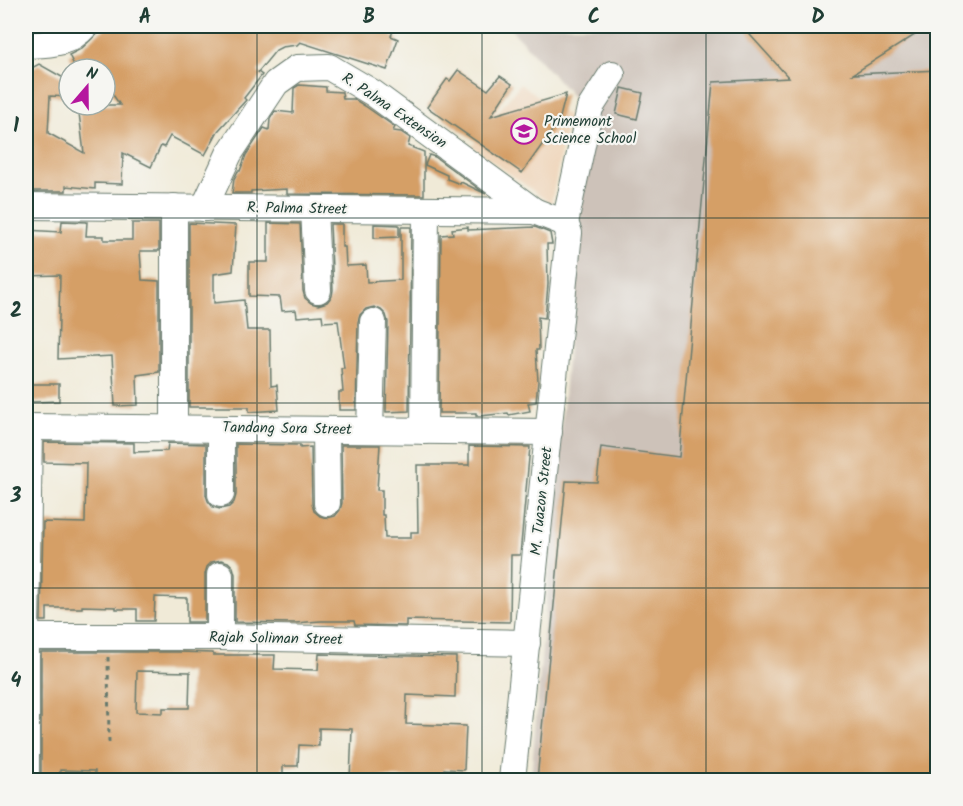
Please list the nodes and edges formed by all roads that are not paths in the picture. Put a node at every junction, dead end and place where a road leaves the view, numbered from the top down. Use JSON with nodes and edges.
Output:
{"nodes":[{"id":1,"x":85,"y":26,"type":"edge"},
{"id":2,"x":26,"y":43,"type":"edge"},
{"id":3,"x":612,"y":74,"type":"dead end"},
{"id":4,"x":26,"y":206,"type":"edge"},
{"id":5,"x":174,"y":207,"type":"junction"},
{"id":6,"x":204,"y":208,"type":"junction"},
{"id":7,"x":314,"y":209,"type":"junction"},
{"id":8,"x":426,"y":210,"type":"junction"},
{"id":9,"x":534,"y":211,"type":"junction"},
{"id":10,"x":565,"y":223,"type":"junction"},
{"id":11,"x":318,"y":290,"type":"dead end"},
{"id":12,"x":372,"y":322,"type":"dead end"},
{"id":13,"x":27,"y":427,"type":"edge"},
{"id":14,"x":174,"y":428,"type":"junction"},
{"id":15,"x":221,"y":429,"type":"junction"},
{"id":16,"x":326,"y":430,"type":"junction"},
{"id":17,"x":370,"y":430,"type":"junction"},
{"id":18,"x":424,"y":431,"type":"junction"},
{"id":19,"x":549,"y":432,"type":"junction"},
{"id":20,"x":221,"y":494,"type":"dead end"},
{"id":21,"x":327,"y":503,"type":"dead end"},
{"id":22,"x":220,"y":575,"type":"dead end"},
{"id":23,"x":26,"y":638,"type":"edge"},
{"id":24,"x":220,"y":638,"type":"junction"},
{"id":25,"x":527,"y":643,"type":"junction"},
{"id":26,"x":26,"y":780,"type":"edge"},
{"id":27,"x":512,"y":780,"type":"edge"}],
"edges":[{"from":1,"to":2,"type":"street"},
{"from":3,"to":10,"type":"street","name":"M. Tuazon Street"},
{"from":4,"to":5,"type":"street","name":"R. Palma Street"},
{"from":5,"to":6,"type":"street","name":"R. Palma Street"},
{"from":5,"to":14,"type":"street"},
{"from":6,"to":7,"type":"street","name":"R. Palma Street"},
{"from":6,"to":9,"type":"street","name":"R. Palma Extension"},
{"from":7,"to":8,"type":"street","name":"R. Palma Street"},
{"from":7,"to":11,"type":"street"},
{"from":8,"to":9,"type":"street","name":"R. Palma Street"},
{"from":8,"to":18,"type":"street"},
{"from":9,"to":10,"type":"street","name":"R. Palma Street"},
{"from":10,"to":19,"type":"street","name":"M. Tuazon Street"},
{"from":12,"to":17,"type":"street"},
{"from":13,"to":14,"type":"street","name":"Tandang Sora Street"},
{"from":13,"to":23,"type":"street"},
{"from":14,"to":15,"type":"street","name":"Tandang Sora Street"},
{"from":15,"to":16,"type":"street","name":"Tandang Sora Street"},
{"from":15,"to":20,"type":"street"},
{"from":16,"to":17,"type":"street","name":"Tandang Sora Street"},
{"from":16,"to":21,"type":"street"},
{"from":17,"to":18,"type":"street","name":"Tandang Sora Street"},
{"from":18,"to":19,"type":"street","name":"Tandang Sora Street"},
{"from":19,"to":25,"type":"street","name":"M. Tuazon Street"},
{"from":22,"to":24,"type":"street"},
{"from":23,"to":24,"type":"street","name":"Rajah Soliman Street"},
{"from":23,"to":26,"type":"street"},
{"from":24,"to":25,"type":"street","name":"Rajah Soliman Street"},
{"from":25,"to":27,"type":"street","name":"M. Tuazon Street"}]}
